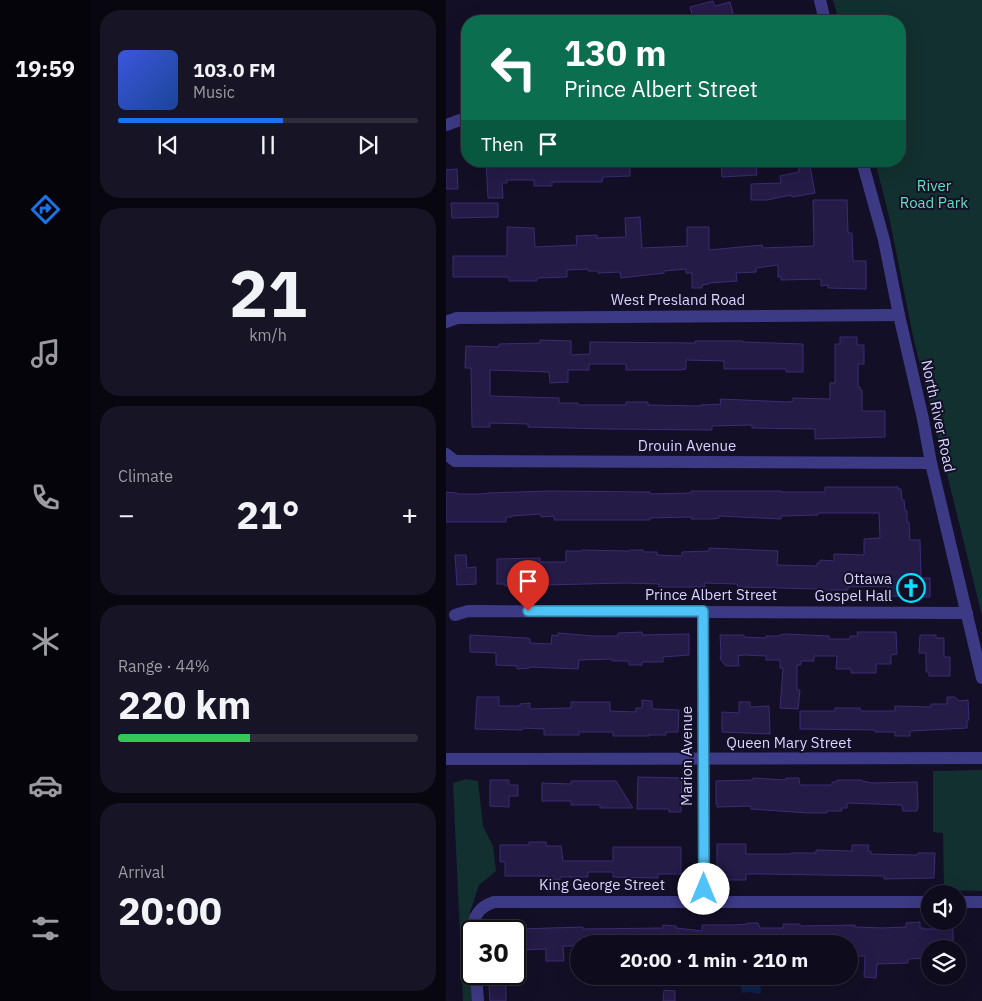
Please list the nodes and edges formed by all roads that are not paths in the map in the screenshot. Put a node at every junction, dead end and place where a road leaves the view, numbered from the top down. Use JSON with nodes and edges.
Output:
{"nodes":[{"id":1,"x":820,"y":0,"type":"edge"},
{"id":2,"x":824,"y":15,"type":"edge"},
{"id":3,"x":461,"y":120,"type":"edge"},
{"id":4,"x":446,"y":125,"type":"edge"},
{"id":5,"x":864,"y":167,"type":"edge"},
{"id":6,"x":899,"y":315,"type":"junction"},
{"id":7,"x":451,"y":320,"type":"edge"},
{"id":8,"x":446,"y":454,"type":"edge"},
{"id":9,"x":931,"y":463,"type":"junction"},
{"id":10,"x":703,"y":611,"type":"junction"},
{"id":11,"x":455,"y":614,"type":"dead end"},
{"id":12,"x":967,"y":614,"type":"junction"},
{"id":13,"x":982,"y":678,"type":"edge"},
{"id":14,"x":982,"y":758,"type":"edge"},
{"id":15,"x":446,"y":759,"type":"edge"},
{"id":16,"x":704,"y":759,"type":"junction"},
{"id":17,"x":704,"y":902,"type":"junction"},
{"id":18,"x":921,"y":902,"type":"edge"},
{"id":19,"x":966,"y":902,"type":"edge"},
{"id":20,"x":982,"y":902,"type":"edge"},
{"id":21,"x":474,"y":920,"type":"edge"},
{"id":22,"x":477,"y":985,"type":"edge"},
{"id":23,"x":478,"y":1001,"type":"edge"}],
"edges":[{"from":1,"to":2,"type":"street"},
{"from":3,"to":4,"type":"street"},
{"from":5,"to":6,"type":"street","name":"North River Road"},
{"from":6,"to":7,"type":"street","name":"West Presland Road"},
{"from":6,"to":9,"type":"street","name":"North River Road"},
{"from":8,"to":9,"type":"street","name":"Drouin Avenue"},
{"from":9,"to":12,"type":"street","name":"North River Road"},
{"from":10,"to":11,"type":"street","name":"Prince Albert Street"},
{"from":10,"to":12,"type":"street","name":"Prince Albert Street"},
{"from":10,"to":16,"type":"street","name":"Marion Avenue"},
{"from":12,"to":13,"type":"street","name":"North River Road"},
{"from":14,"to":16,"type":"street","name":"Queen Mary Street"},
{"from":15,"to":16,"type":"street","name":"Queen Mary Street"},
{"from":16,"to":17,"type":"street","name":"Marion Avenue"},
{"from":17,"to":18,"type":"street","name":"King George Street"},
{"from":17,"to":21,"type":"street","name":"King George Street"},
{"from":19,"to":20,"type":"street"},
{"from":22,"to":23,"type":"street"}]}
